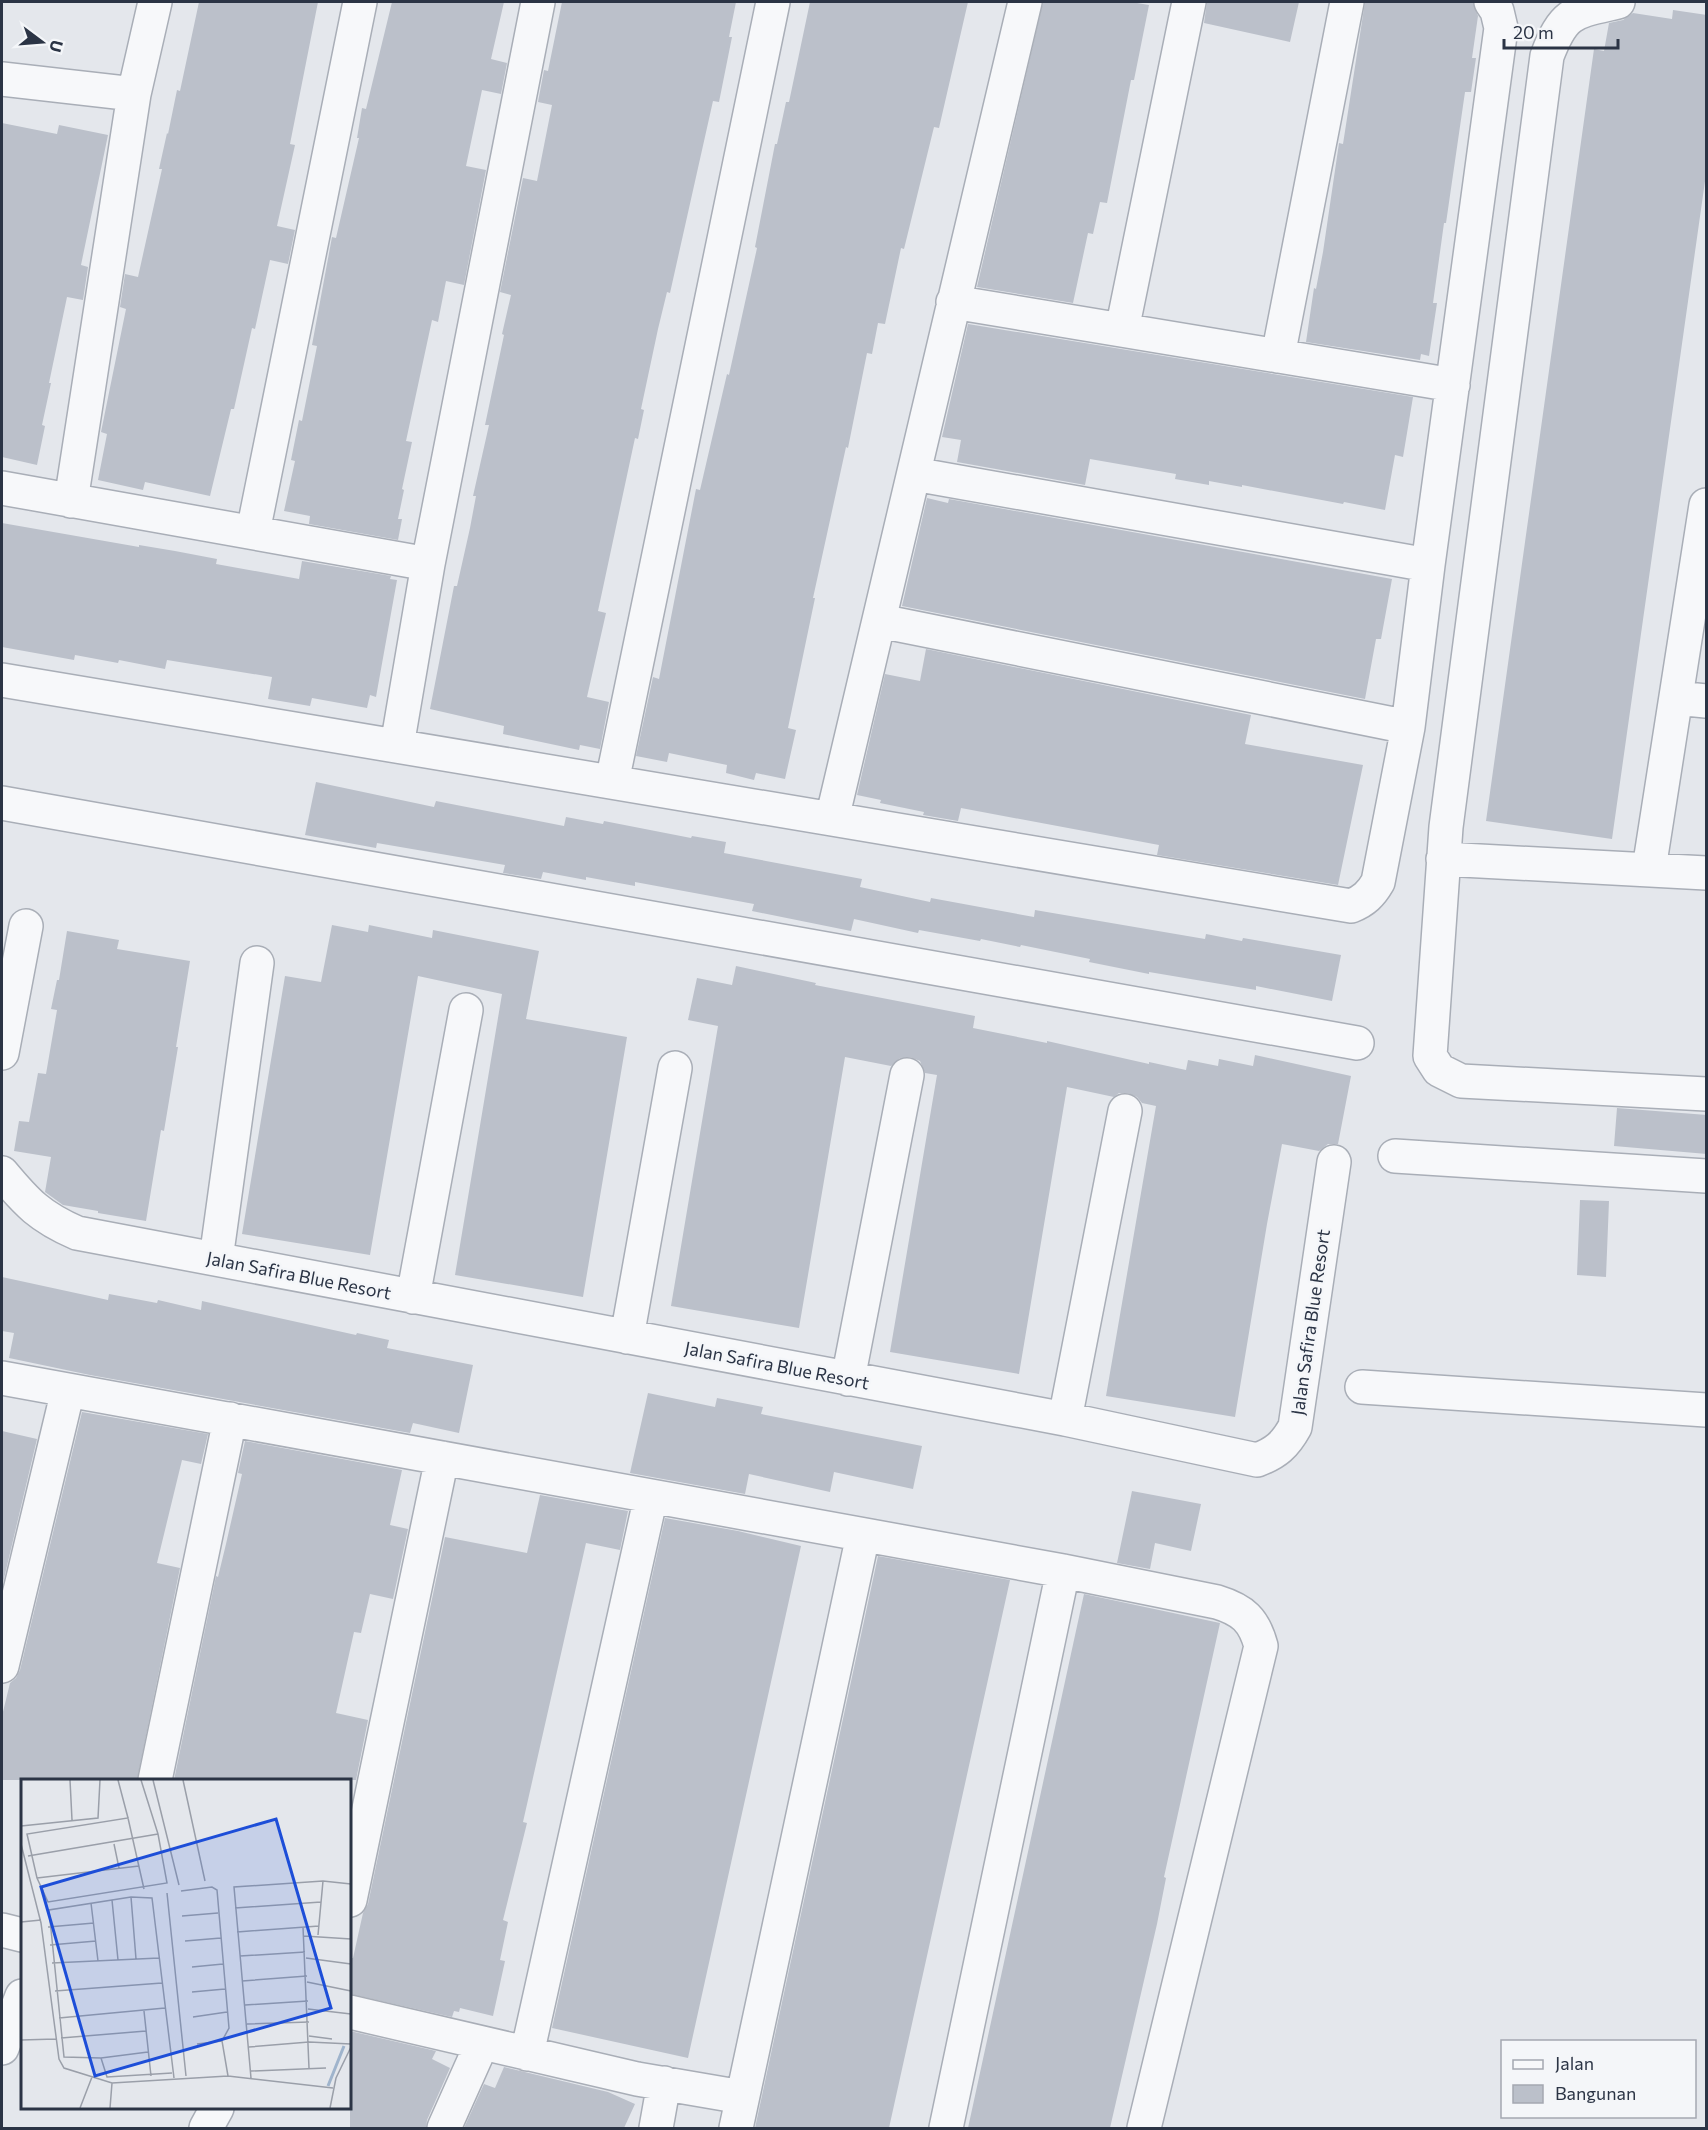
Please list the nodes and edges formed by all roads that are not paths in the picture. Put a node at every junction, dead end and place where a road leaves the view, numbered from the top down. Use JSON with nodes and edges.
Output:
{"nodes":[{"id":1,"x":155,"y":2,"type":"edge"},
{"id":2,"x":360,"y":2,"type":"edge"},
{"id":3,"x":538,"y":2,"type":"edge"},
{"id":4,"x":773,"y":2,"type":"edge"},
{"id":5,"x":1025,"y":2,"type":"edge"},
{"id":6,"x":1189,"y":2,"type":"edge"},
{"id":7,"x":1347,"y":2,"type":"edge"},
{"id":8,"x":1491,"y":2,"type":"edge"},
{"id":9,"x":1618,"y":2,"type":"edge"},
{"id":10,"x":2,"y":79,"type":"edge"},
{"id":11,"x":134,"y":94,"type":"junction"},
{"id":12,"x":953,"y":302,"type":"junction"},
{"id":13,"x":1122,"y":330,"type":"junction"},
{"id":14,"x":1278,"y":356,"type":"junction"},
{"id":15,"x":1453,"y":385,"type":"junction"},
{"id":16,"x":914,"y":474,"type":"junction"},
{"id":17,"x":2,"y":489,"type":"edge"},
{"id":18,"x":71,"y":501,"type":"junction"},
{"id":19,"x":1707,"y":505,"type":"edge"},
{"id":20,"x":253,"y":532,"type":"junction"},
{"id":21,"x":428,"y":564,"type":"junction"},
{"id":22,"x":1428,"y":565,"type":"junction"},
{"id":23,"x":880,"y":621,"type":"junction"},
{"id":24,"x":2,"y":680,"type":"edge"},
{"id":25,"x":1691,"y":699,"type":"edge"},
{"id":26,"x":1408,"y":728,"type":"junction"},
{"id":27,"x":397,"y":746,"type":"junction"},
{"id":28,"x":612,"y":782,"type":"junction"},
{"id":29,"x":2,"y":803,"type":"edge"},
{"id":30,"x":832,"y":819,"type":"junction"},
{"id":31,"x":1443,"y":859,"type":"junction"},
{"id":32,"x":1649,"y":869,"type":"junction"},
{"id":33,"x":1707,"y":873,"type":"edge"},
{"id":34,"x":26,"y":926,"type":"dead end"},
{"id":35,"x":257,"y":963,"type":"dead end"},
{"id":36,"x":466,"y":1010,"type":"dead end"},
{"id":37,"x":1357,"y":1043,"type":"dead end"},
{"id":38,"x":2,"y":1053,"type":"edge"},
{"id":39,"x":675,"y":1068,"type":"dead end"},
{"id":40,"x":908,"y":1075,"type":"dead end"},
{"id":41,"x":1707,"y":1094,"type":"edge"},
{"id":42,"x":1125,"y":1111,"type":"dead end"},
{"id":43,"x":1395,"y":1156,"type":"dead end"},
{"id":44,"x":1334,"y":1162,"type":"dead end"},
{"id":45,"x":2,"y":1173,"type":"edge"},
{"id":46,"x":1707,"y":1176,"type":"edge"},
{"id":47,"x":216,"y":1259,"type":"junction"},
{"id":48,"x":413,"y":1297,"type":"junction"},
{"id":49,"x":627,"y":1337,"type":"junction"},
{"id":50,"x":2,"y":1378,"type":"edge"},
{"id":51,"x":848,"y":1379,"type":"junction"},
{"id":52,"x":1362,"y":1387,"type":"dead end"},
{"id":53,"x":68,"y":1390,"type":"junction"},
{"id":54,"x":1707,"y":1410,"type":"edge"},
{"id":55,"x":230,"y":1419,"type":"junction"},
{"id":56,"x":1065,"y":1419,"type":"junction"},
{"id":57,"x":442,"y":1458,"type":"junction"},
{"id":58,"x":651,"y":1496,"type":"junction"},
{"id":59,"x":863,"y":1535,"type":"junction"},
{"id":60,"x":1063,"y":1571,"type":"junction"},
{"id":61,"x":2,"y":1666,"type":"edge"},
{"id":62,"x":155,"y":1779,"type":"edge"},
{"id":63,"x":351,"y":1895,"type":"edge"},
{"id":64,"x":2,"y":1930,"type":"edge"},
{"id":65,"x":21,"y":1935,"type":"edge"},
{"id":66,"x":21,"y":1999,"type":"edge"},
{"id":67,"x":351,"y":2012,"type":"edge"},
{"id":68,"x":482,"y":2043,"type":"junction"},
{"id":69,"x":2,"y":2049,"type":"edge"},
{"id":70,"x":527,"y":2054,"type":"junction"},
{"id":71,"x":664,"y":2084,"type":"junction"},
{"id":72,"x":742,"y":2097,"type":"junction"},
{"id":73,"x":216,"y":2109,"type":"edge"},
{"id":74,"x":206,"y":2128,"type":"edge"},
{"id":75,"x":444,"y":2128,"type":"edge"},
{"id":76,"x":656,"y":2128,"type":"edge"},
{"id":77,"x":736,"y":2128,"type":"edge"},
{"id":78,"x":946,"y":2128,"type":"edge"},
{"id":79,"x":1144,"y":2128,"type":"edge"}],
"edges":[{"from":1,"to":11,"type":"street"},
{"from":2,"to":20,"type":"street"},
{"from":3,"to":21,"type":"street"},
{"from":4,"to":28,"type":"street"},
{"from":5,"to":12,"type":"street"},
{"from":6,"to":13,"type":"street"},
{"from":7,"to":14,"type":"street"},
{"from":8,"to":15,"type":"street"},
{"from":9,"to":31,"type":"street"},
{"from":10,"to":11,"type":"street"},
{"from":11,"to":18,"type":"street"},
{"from":12,"to":13,"type":"street"},
{"from":12,"to":16,"type":"street"},
{"from":13,"to":14,"type":"street"},
{"from":14,"to":15,"type":"street"},
{"from":15,"to":22,"type":"street"},
{"from":16,"to":22,"type":"street"},
{"from":16,"to":23,"type":"street"},
{"from":17,"to":18,"type":"street"},
{"from":18,"to":20,"type":"street"},
{"from":19,"to":25,"type":"street"},
{"from":20,"to":21,"type":"street"},
{"from":21,"to":27,"type":"street"},
{"from":22,"to":26,"type":"street"},
{"from":23,"to":26,"type":"street"},
{"from":23,"to":30,"type":"street"},
{"from":24,"to":27,"type":"street"},
{"from":25,"to":32,"type":"street"},
{"from":26,"to":30,"type":"street"},
{"from":27,"to":28,"type":"street"},
{"from":28,"to":30,"type":"street"},
{"from":29,"to":37,"type":"street"},
{"from":31,"to":32,"type":"street"},
{"from":31,"to":41,"type":"street"},
{"from":32,"to":33,"type":"street"},
{"from":34,"to":38,"type":"street"},
{"from":35,"to":47,"type":"street"},
{"from":36,"to":48,"type":"street"},
{"from":39,"to":49,"type":"street"},
{"from":40,"to":51,"type":"street"},
{"from":42,"to":56,"type":"street"},
{"from":43,"to":46,"type":"street"},
{"from":44,"to":56,"type":"street","name":"Jalan Safira Blue Resort"},
{"from":45,"to":47,"type":"street","name":"Jalan Safira Blue Resort"},
{"from":47,"to":48,"type":"street","name":"Jalan Safira Blue Resort"},
{"from":48,"to":49,"type":"street","name":"Jalan Safira Blue Resort"},
{"from":49,"to":51,"type":"street","name":"Jalan Safira Blue Resort"},
{"from":50,"to":53,"type":"street"},
{"from":51,"to":56,"type":"street","name":"Jalan Safira Blue Resort"},
{"from":52,"to":54,"type":"street"},
{"from":53,"to":55,"type":"street"},
{"from":53,"to":61,"type":"street"},
{"from":55,"to":57,"type":"street"},
{"from":55,"to":62,"type":"street"},
{"from":57,"to":58,"type":"street"},
{"from":57,"to":63,"type":"street"},
{"from":58,"to":59,"type":"street"},
{"from":58,"to":70,"type":"street"},
{"from":59,"to":60,"type":"street"},
{"from":59,"to":72,"type":"street"},
{"from":60,"to":78,"type":"street"},
{"from":60,"to":79,"type":"street"},
{"from":64,"to":65,"type":"street"},
{"from":66,"to":69,"type":"street"},
{"from":67,"to":68,"type":"street"},
{"from":68,"to":70,"type":"street"},
{"from":68,"to":75,"type":"street"},
{"from":70,"to":71,"type":"street"},
{"from":71,"to":72,"type":"street"},
{"from":71,"to":76,"type":"street"},
{"from":72,"to":77,"type":"street"},
{"from":73,"to":74,"type":"street"}]}
